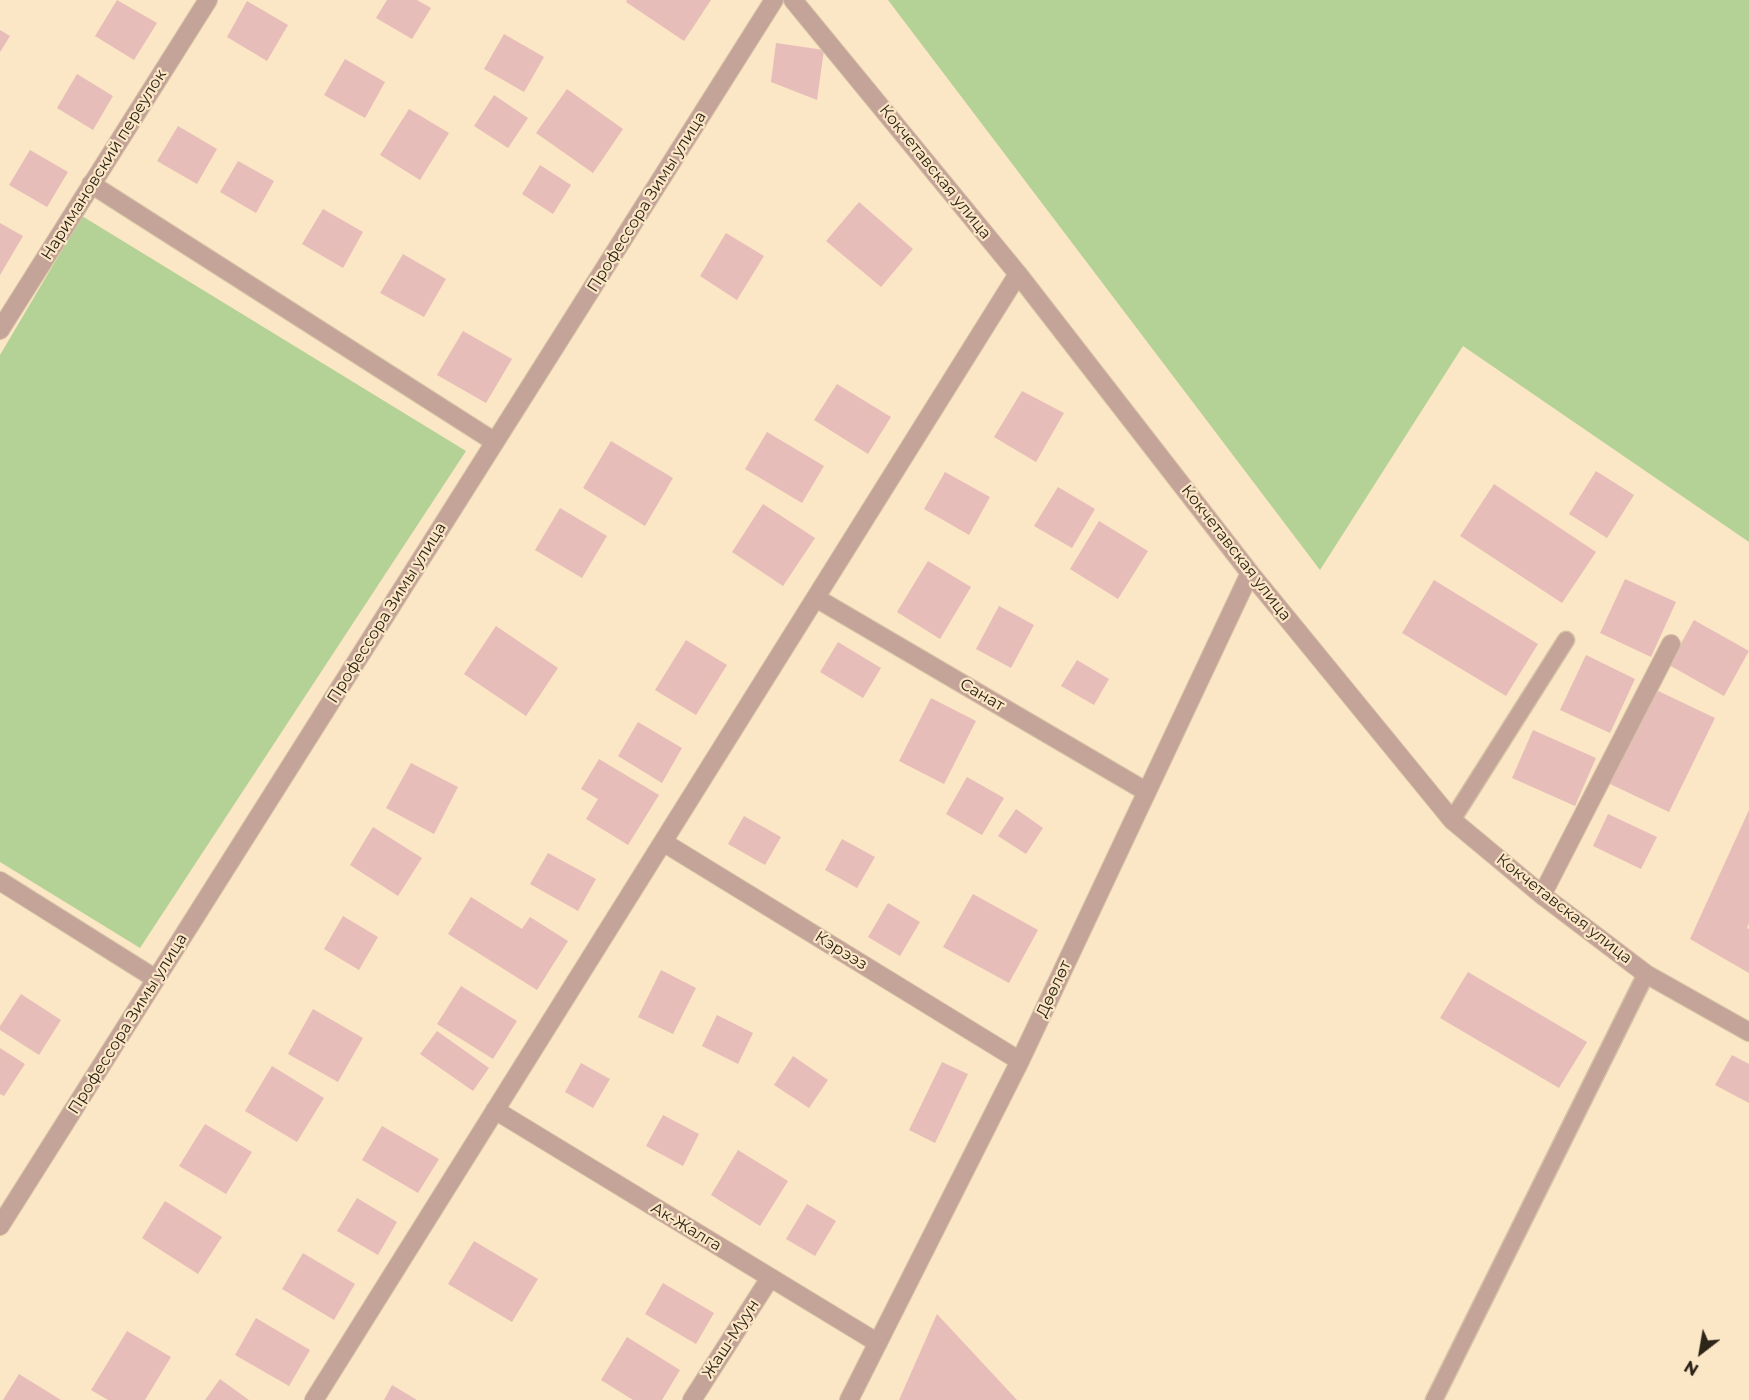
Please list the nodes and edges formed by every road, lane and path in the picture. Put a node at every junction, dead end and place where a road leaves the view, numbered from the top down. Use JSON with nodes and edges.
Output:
{"nodes":[{"id":1,"x":208,"y":0,"type":"edge"},
{"id":2,"x":774,"y":0,"type":"edge"},
{"id":3,"x":793,"y":0,"type":"edge"},
{"id":4,"x":91,"y":184,"type":"junction"},
{"id":5,"x":1018,"y":274,"type":"junction"},
{"id":6,"x":0,"y":330,"type":"edge"},
{"id":7,"x":495,"y":442,"type":"junction"},
{"id":8,"x":1250,"y":573,"type":"junction"},
{"id":9,"x":816,"y":598,"type":"junction"},
{"id":10,"x":1566,"y":640,"type":"dead end"},
{"id":11,"x":1671,"y":644,"type":"dead end"},
{"id":12,"x":1147,"y":792,"type":"junction"},
{"id":13,"x":1452,"y":820,"type":"junction"},
{"id":14,"x":663,"y":842,"type":"junction"},
{"id":15,"x":0,"y":881,"type":"edge"},
{"id":16,"x":1542,"y":895,"type":"junction"},
{"id":17,"x":1646,"y":974,"type":"junction"},
{"id":18,"x":156,"y":979,"type":"junction"},
{"id":19,"x":1749,"y":1032,"type":"edge"},
{"id":20,"x":1020,"y":1062,"type":"junction"},
{"id":21,"x":495,"y":1110,"type":"junction"},
{"id":22,"x":0,"y":1226,"type":"edge"},
{"id":23,"x":770,"y":1278,"type":"junction"},
{"id":24,"x":878,"y":1343,"type":"junction"},
{"id":25,"x":314,"y":1400,"type":"edge"},
{"id":26,"x":692,"y":1400,"type":"edge"},
{"id":27,"x":849,"y":1400,"type":"edge"},
{"id":28,"x":1434,"y":1400,"type":"edge"}],
"edges":[{"from":1,"to":4,"type":"street","name":"Наримановский переулок"},
{"from":2,"to":7,"type":"street","name":"Профессора Зимы улица"},
{"from":3,"to":5,"type":"street","name":"Кокчетавская улица"},
{"from":4,"to":6,"type":"street","name":"Наримановский переулок"},
{"from":4,"to":7,"type":"street"},
{"from":5,"to":8,"type":"street","name":"Кокчетавская улица"},
{"from":5,"to":9,"type":"street"},
{"from":7,"to":18,"type":"street","name":"Профессора Зимы улица"},
{"from":8,"to":12,"type":"street","name":"Дөөлөт"},
{"from":8,"to":13,"type":"street","name":"Кокчетавская улица"},
{"from":9,"to":12,"type":"street","name":"Санат"},
{"from":9,"to":14,"type":"street"},
{"from":10,"to":13,"type":"lane"},
{"from":11,"to":16,"type":"street"},
{"from":12,"to":20,"type":"street","name":"Дөөлөт"},
{"from":13,"to":16,"type":"street","name":"Кокчетавская улица"},
{"from":14,"to":20,"type":"street","name":"Кэрээз"},
{"from":14,"to":21,"type":"street"},
{"from":15,"to":18,"type":"street"},
{"from":16,"to":17,"type":"street","name":"Кокчетавская улица"},
{"from":17,"to":19,"type":"street","name":"Кокчетавская улица"},
{"from":17,"to":28,"type":"lane"},
{"from":18,"to":22,"type":"street","name":"Профессора Зимы улица"},
{"from":20,"to":24,"type":"street","name":"Дөөлөт"},
{"from":21,"to":23,"type":"street","name":"Ак-Жалга"},
{"from":21,"to":25,"type":"street"},
{"from":23,"to":24,"type":"street","name":"Ак-Жалга"},
{"from":23,"to":26,"type":"street","name":"Жаш-Муун"},
{"from":24,"to":27,"type":"street","name":"Дөөлөт"}]}
